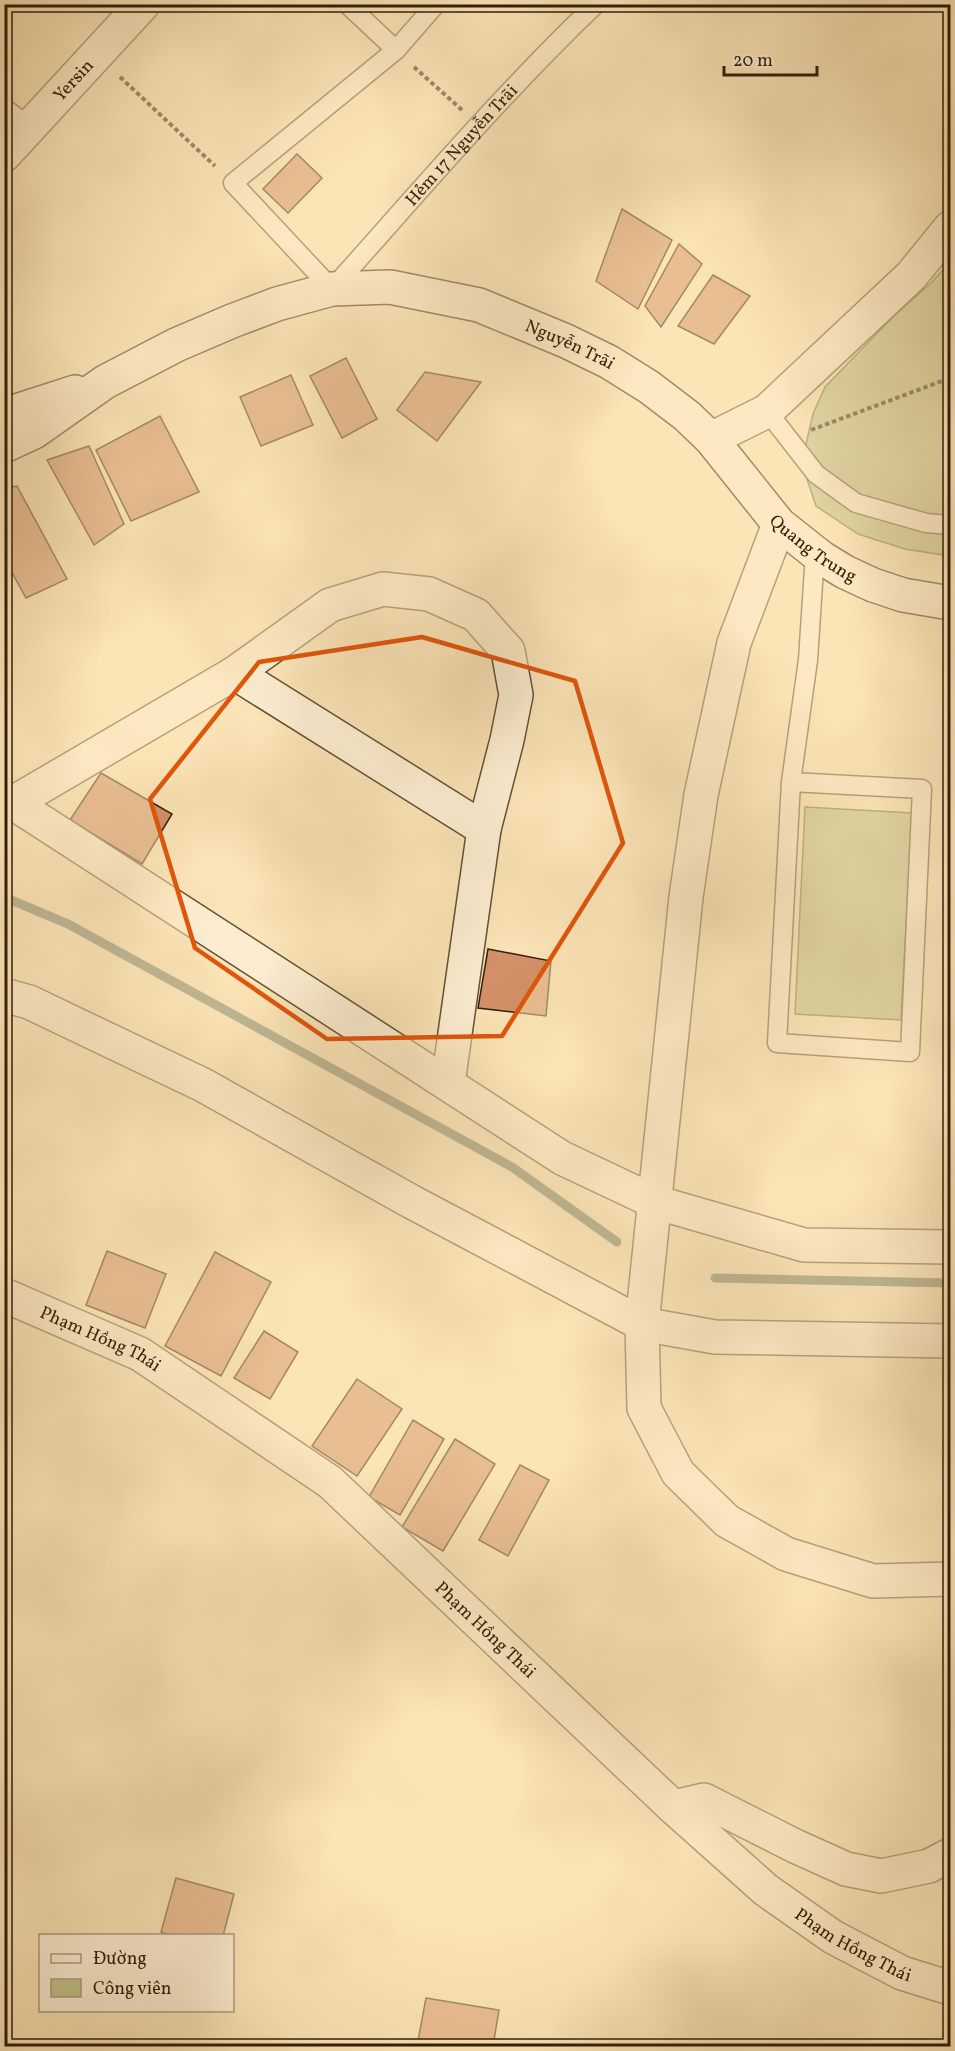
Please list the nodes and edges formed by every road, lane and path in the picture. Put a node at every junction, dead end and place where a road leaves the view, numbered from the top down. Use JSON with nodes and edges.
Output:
{"nodes":[{"id":1,"x":143,"y":4,"type":"edge"},
{"id":2,"x":347,"y":4,"type":"edge"},
{"id":3,"x":436,"y":4,"type":"edge"},
{"id":4,"x":596,"y":4,"type":"edge"},
{"id":5,"x":396,"y":50,"type":"junction"},
{"id":6,"x":96,"y":55,"type":"junction"},
{"id":7,"x":17,"y":117,"type":"edge"},
{"id":8,"x":478,"y":125,"type":"junction"},
{"id":9,"x":4,"y":155,"type":"edge"},
{"id":10,"x":233,"y":183,"type":"junction"},
{"id":11,"x":951,"y":228,"type":"edge"},
{"id":12,"x":332,"y":289,"type":"junction"},
{"id":13,"x":951,"y":378,"type":"edge"},
{"id":14,"x":105,"y":382,"type":"junction"},
{"id":15,"x":767,"y":411,"type":"junction"},
{"id":16,"x":4,"y":415,"type":"edge"},
{"id":17,"x":788,"y":438,"type":"junction"},
{"id":18,"x":711,"y":439,"type":"junction"},
{"id":19,"x":4,"y":446,"type":"edge"},
{"id":20,"x":779,"y":524,"type":"junction"},
{"id":21,"x":951,"y":525,"type":"edge"},
{"id":22,"x":815,"y":553,"type":"junction"},
{"id":23,"x":951,"y":603,"type":"edge"},
{"id":24,"x":235,"y":673,"type":"junction"},
{"id":25,"x":791,"y":782,"type":"junction"},
{"id":26,"x":9,"y":805,"type":"edge"},
{"id":27,"x":484,"y":829,"type":"junction"},
{"id":28,"x":4,"y":995,"type":"edge"},
{"id":29,"x":448,"y":1083,"type":"junction"},
{"id":30,"x":655,"y":1202,"type":"junction"},
{"id":31,"x":951,"y":1247,"type":"edge"},
{"id":32,"x":4,"y":1295,"type":"edge"},
{"id":33,"x":642,"y":1324,"type":"junction"},
{"id":34,"x":951,"y":1341,"type":"edge"},
{"id":35,"x":951,"y":1579,"type":"edge"},
{"id":36,"x":674,"y":1807,"type":"junction"},
{"id":37,"x":951,"y":1855,"type":"edge"},
{"id":38,"x":951,"y":1988,"type":"edge"}],
"edges":[{"from":1,"to":6,"type":"street","name":"Yersin"},
{"from":2,"to":5,"type":"lane"},
{"from":3,"to":5,"type":"lane"},
{"from":4,"to":8,"type":"lane","name":"Hẻm 17 Nguyễn Trãi"},
{"from":5,"to":8,"type":"path"},
{"from":5,"to":10,"type":"lane"},
{"from":6,"to":7,"type":"street","name":"Yersin"},
{"from":6,"to":10,"type":"path"},
{"from":7,"to":9,"type":"street","name":"Yersin"},
{"from":8,"to":12,"type":"lane","name":"Hẻm 17 Nguyễn Trãi"},
{"from":10,"to":12,"type":"lane"},
{"from":11,"to":15,"type":"street"},
{"from":12,"to":14,"type":"street","name":"Nguyễn Trãi"},
{"from":12,"to":18,"type":"street","name":"Nguyễn Trãi"},
{"from":13,"to":17,"type":"path"},
{"from":14,"to":16,"type":"street","name":"Nguyễn Trãi"},
{"from":14,"to":19,"type":"street","name":"Nguyễn Trãi"},
{"from":15,"to":17,"type":"lane"},
{"from":15,"to":18,"type":"street"},
{"from":17,"to":21,"type":"lane"},
{"from":18,"to":20,"type":"street","name":"Quang Trung"},
{"from":20,"to":22,"type":"street","name":"Quang Trung"},
{"from":20,"to":30,"type":"street"},
{"from":22,"to":23,"type":"street","name":"Quang Trung"},
{"from":22,"to":25,"type":"lane"},
{"from":24,"to":26,"type":"street"},
{"from":24,"to":27,"type":"street"},
{"from":24,"to":27,"type":"street"},
{"from":25,"to":25,"type":"lane"},
{"from":26,"to":29,"type":"street"},
{"from":27,"to":29,"type":"street"},
{"from":28,"to":33,"type":"street"},
{"from":29,"to":30,"type":"street"},
{"from":30,"to":31,"type":"street"},
{"from":30,"to":33,"type":"street"},
{"from":32,"to":36,"type":"street","name":"Phạm Hồng Thái"},
{"from":33,"to":34,"type":"street"},
{"from":33,"to":35,"type":"street"},
{"from":36,"to":37,"type":"street"},
{"from":36,"to":38,"type":"street","name":"Phạm Hồng Thái"}]}
